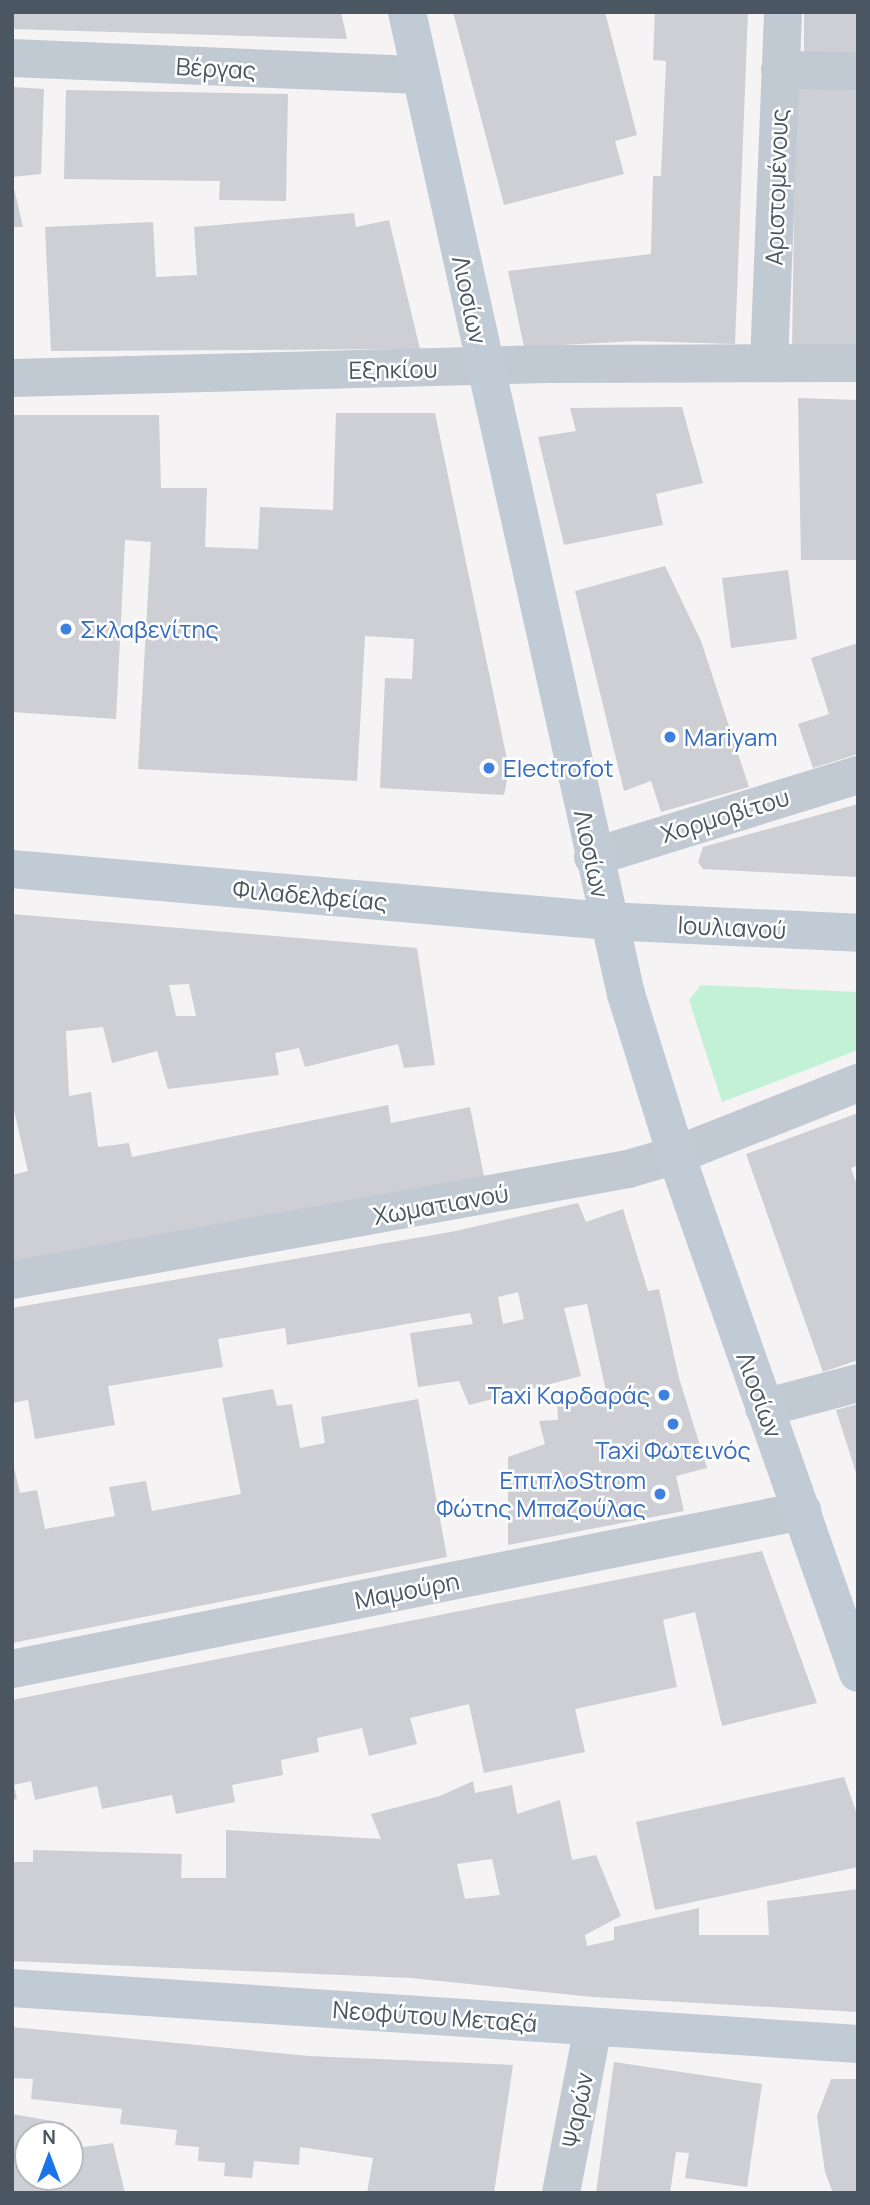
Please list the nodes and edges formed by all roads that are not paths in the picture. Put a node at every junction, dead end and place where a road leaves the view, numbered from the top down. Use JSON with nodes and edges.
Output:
{"nodes":[{"id":1,"x":407,"y":12,"type":"edge"},
{"id":2,"x":783,"y":12,"type":"edge"},
{"id":3,"x":12,"y":58,"type":"edge"},
{"id":4,"x":780,"y":70,"type":"junction"},
{"id":5,"x":858,"y":71,"type":"edge"},
{"id":6,"x":421,"y":75,"type":"junction"},
{"id":7,"x":769,"y":362,"type":"junction"},
{"id":8,"x":858,"y":363,"type":"edge"},
{"id":9,"x":484,"y":365,"type":"junction"},
{"id":10,"x":12,"y":378,"type":"edge"},
{"id":11,"x":858,"y":775,"type":"edge"},
{"id":12,"x":593,"y":857,"type":"junction"},
{"id":13,"x":12,"y":869,"type":"edge"},
{"id":14,"x":607,"y":921,"type":"junction"},
{"id":15,"x":858,"y":933,"type":"edge"},
{"id":16,"x":858,"y":1083,"type":"edge"},
{"id":17,"x":676,"y":1155,"type":"junction"},
{"id":18,"x":12,"y":1280,"type":"edge"},
{"id":19,"x":858,"y":1383,"type":"edge"},
{"id":20,"x":764,"y":1408,"type":"junction"},
{"id":21,"x":802,"y":1511,"type":"junction"},
{"id":22,"x":12,"y":1669,"type":"edge"},
{"id":23,"x":858,"y":1673,"type":"edge"},
{"id":24,"x":12,"y":1988,"type":"edge"},
{"id":25,"x":593,"y":2026,"type":"junction"},
{"id":26,"x":858,"y":2044,"type":"edge"},
{"id":27,"x":561,"y":2193,"type":"edge"}],
"edges":[{"from":1,"to":6,"type":"main road","name":"Λιοσίων"},
{"from":2,"to":4,"type":"street","name":"Αριστομένους"},
{"from":3,"to":6,"type":"street","name":"Βέργας"},
{"from":4,"to":5,"type":"street"},
{"from":4,"to":7,"type":"street","name":"Αριστομένους"},
{"from":6,"to":9,"type":"main road","name":"Λιοσίων"},
{"from":7,"to":8,"type":"street","name":"Εξηκίου"},
{"from":7,"to":9,"type":"street","name":"Εξηκίου"},
{"from":9,"to":10,"type":"street","name":"Εξηκίου"},
{"from":9,"to":12,"type":"main road","name":"Λιοσίων"},
{"from":11,"to":12,"type":"street","name":"Χορμοβίτου"},
{"from":12,"to":14,"type":"main road","name":"Λιοσίων"},
{"from":13,"to":14,"type":"main road","name":"Φιλαδελφείας"},
{"from":14,"to":15,"type":"main road","name":"Ιουλιανού"},
{"from":14,"to":17,"type":"main road","name":"Λιοσίων"},
{"from":16,"to":17,"type":"street","name":"Χωματιανού"},
{"from":17,"to":18,"type":"street","name":"Χωματιανού"},
{"from":17,"to":20,"type":"main road","name":"Λιοσίων"},
{"from":19,"to":20,"type":"street"},
{"from":20,"to":21,"type":"main road","name":"Λιοσίων"},
{"from":21,"to":22,"type":"street","name":"Μαμούρη"},
{"from":21,"to":23,"type":"main road","name":"Λιοσίων"},
{"from":24,"to":25,"type":"main road","name":"Νεοφύτου Μεταξά"},
{"from":25,"to":26,"type":"main road","name":"Νεοφύτου Μεταξά"},
{"from":25,"to":27,"type":"street","name":"Ψαρών"}]}
